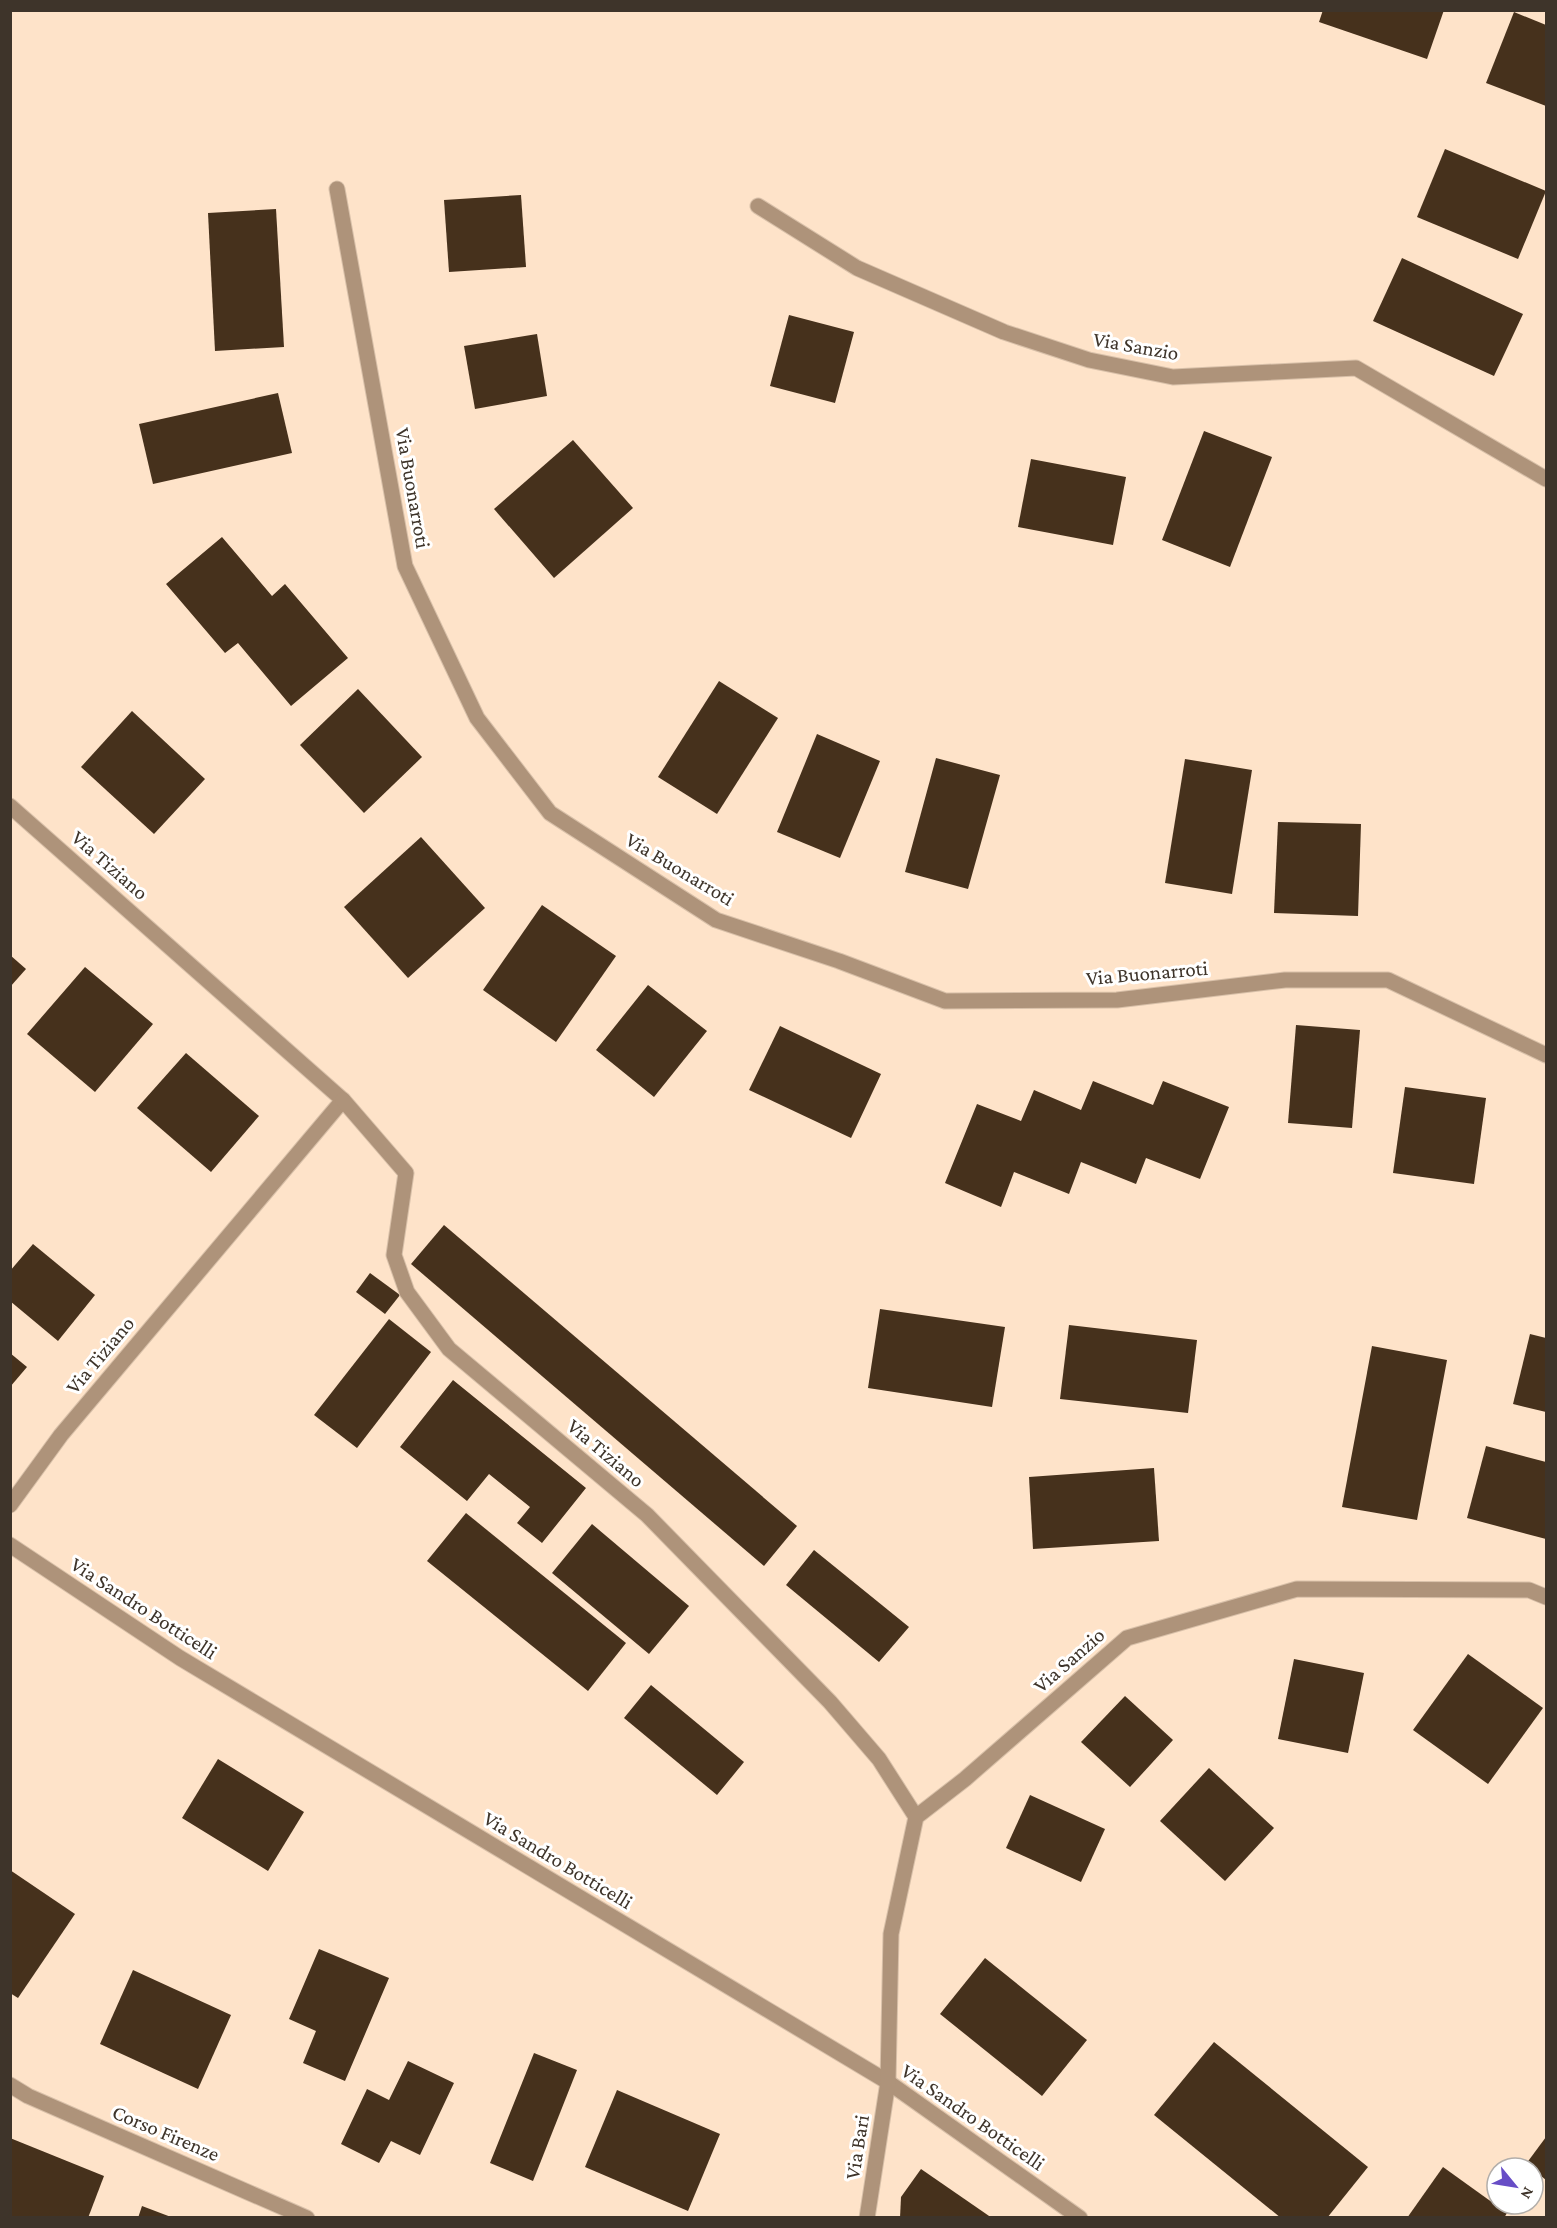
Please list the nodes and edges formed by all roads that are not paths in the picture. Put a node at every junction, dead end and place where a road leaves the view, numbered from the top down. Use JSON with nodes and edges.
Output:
{"nodes":[{"id":1,"x":337,"y":189,"type":"dead end"},
{"id":2,"x":758,"y":206,"type":"dead end"},
{"id":3,"x":1546,"y":479,"type":"edge"},
{"id":4,"x":10,"y":806,"type":"edge"},
{"id":5,"x":1546,"y":1055,"type":"edge"},
{"id":6,"x":343,"y":1100,"type":"junction"},
{"id":7,"x":10,"y":1505,"type":"edge"},
{"id":8,"x":10,"y":1545,"type":"edge"},
{"id":9,"x":1546,"y":1597,"type":"edge"},
{"id":10,"x":916,"y":1817,"type":"junction"},
{"id":11,"x":888,"y":2082,"type":"junction"},
{"id":12,"x":10,"y":2085,"type":"edge"},
{"id":13,"x":307,"y":2217,"type":"edge"},
{"id":14,"x":867,"y":2217,"type":"edge"},
{"id":15,"x":1080,"y":2217,"type":"edge"}],
"edges":[{"from":1,"to":5,"type":"street","name":"Via Buonarroti"},
{"from":2,"to":3,"type":"street","name":"Via Sanzio"},
{"from":4,"to":6,"type":"street","name":"Via Tiziano"},
{"from":6,"to":7,"type":"street","name":"Via Tiziano"},
{"from":6,"to":10,"type":"street","name":"Via Tiziano"},
{"from":8,"to":11,"type":"street","name":"Via Sandro Botticelli"},
{"from":9,"to":10,"type":"street","name":"Via Sanzio"},
{"from":10,"to":11,"type":"street"},
{"from":11,"to":14,"type":"street","name":"Via Bari"},
{"from":11,"to":15,"type":"street","name":"Via Sandro Botticelli"},
{"from":12,"to":13,"type":"street","name":"Corso Firenze"}]}
